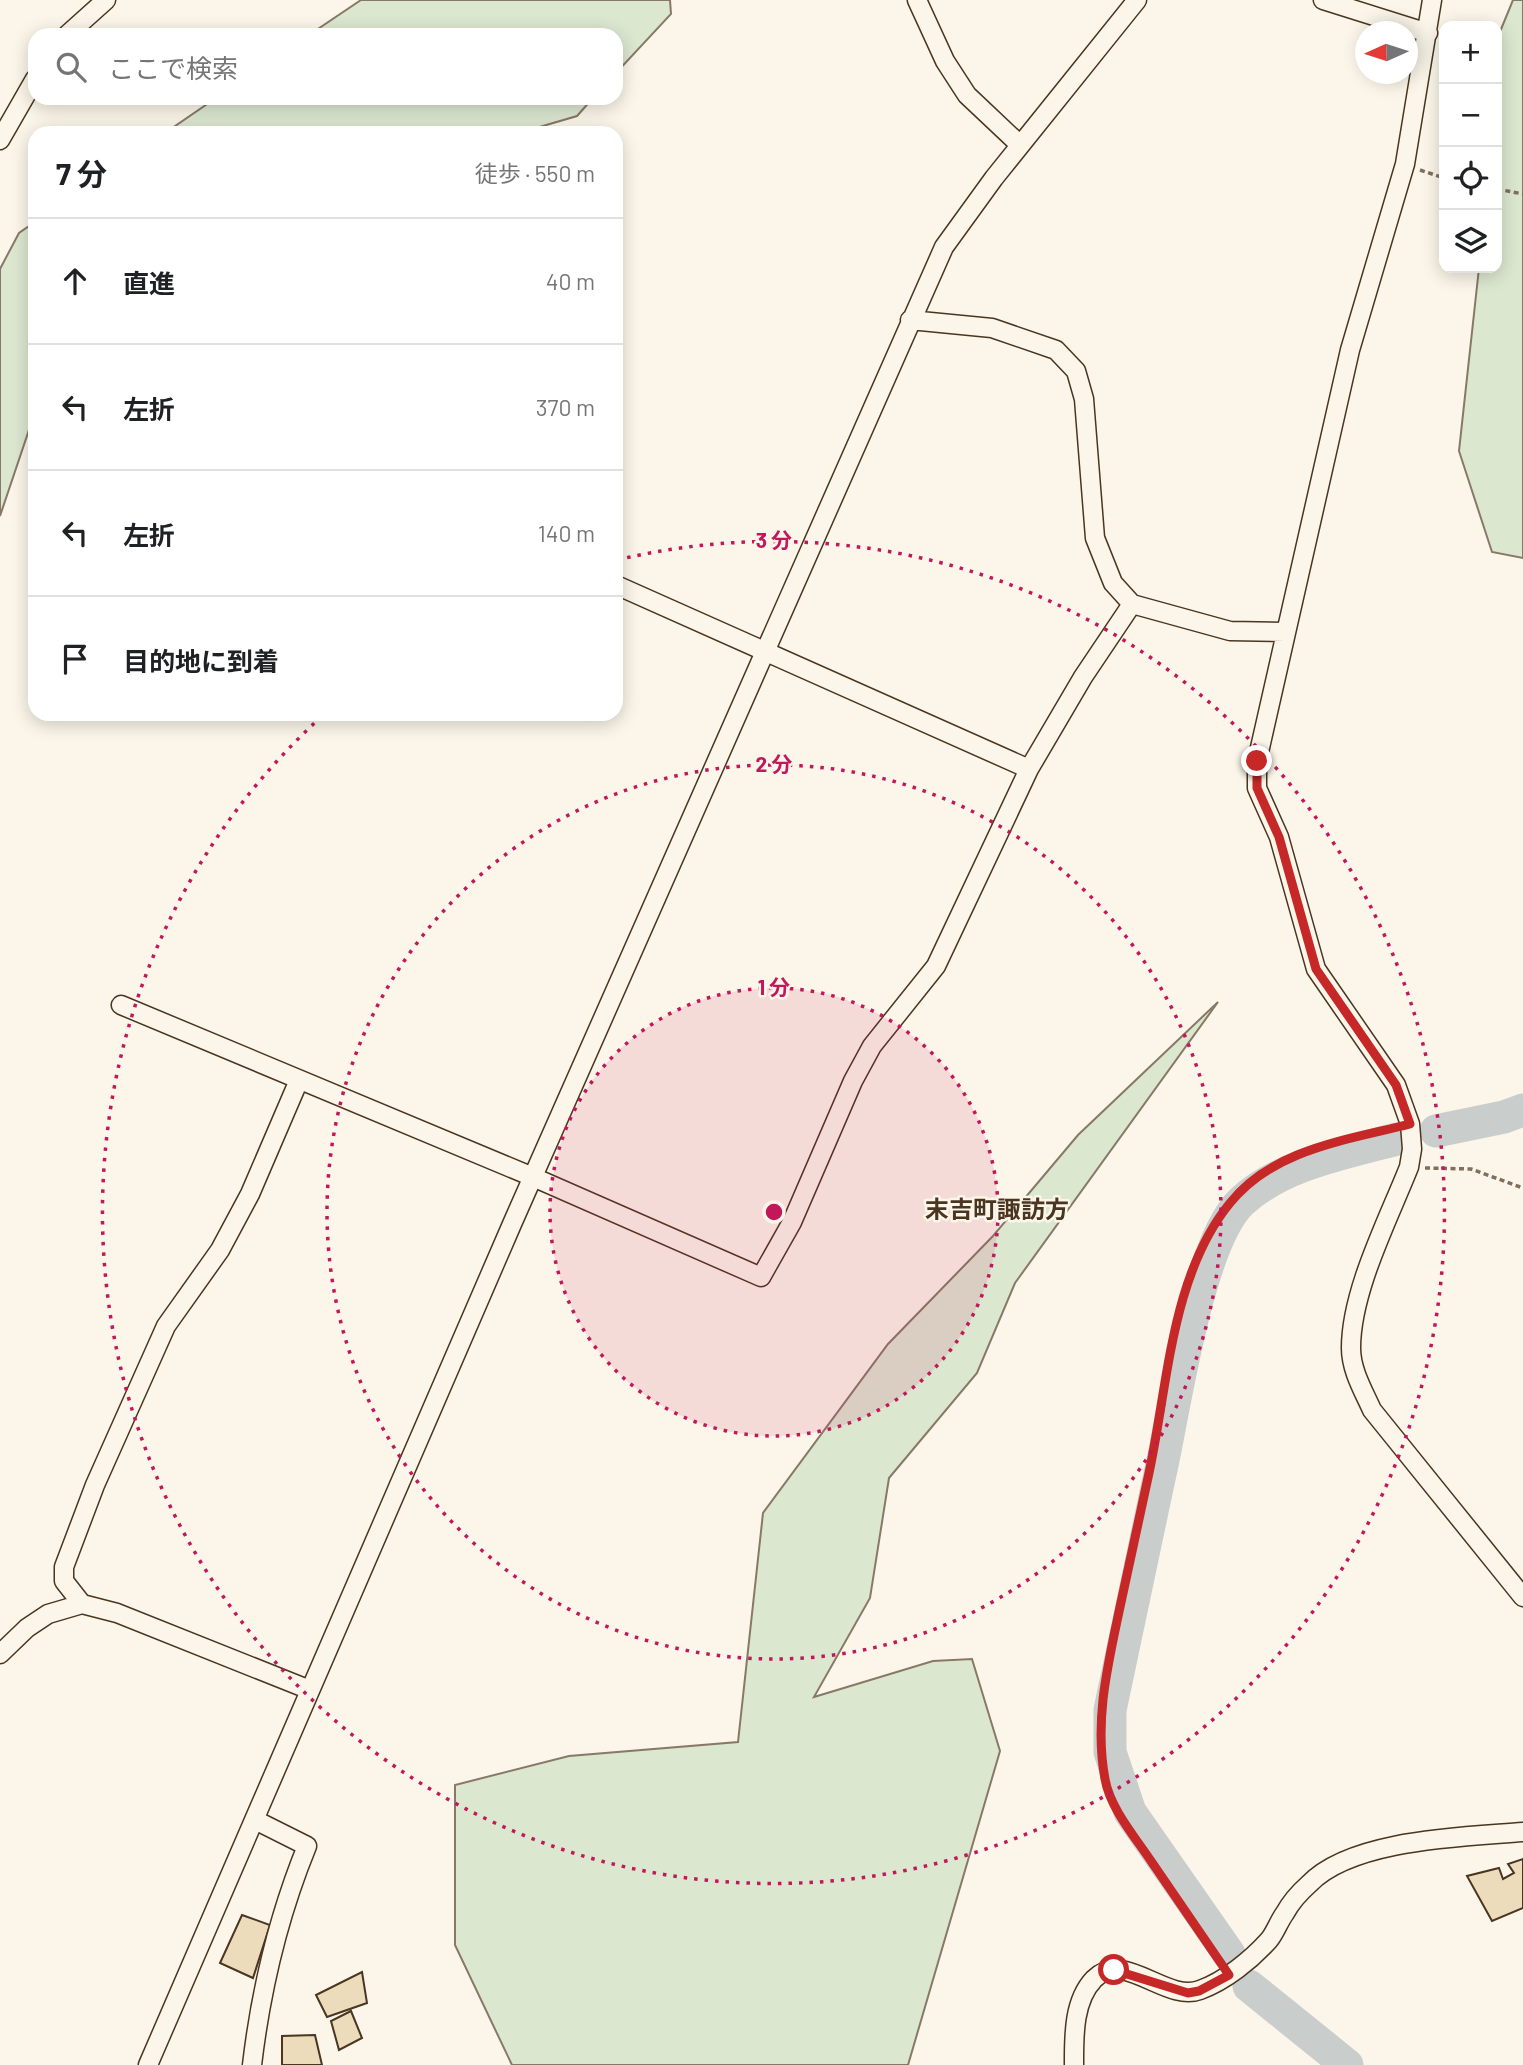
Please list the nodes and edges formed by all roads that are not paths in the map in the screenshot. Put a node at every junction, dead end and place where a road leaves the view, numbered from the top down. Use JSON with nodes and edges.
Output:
{"nodes":[{"id":1,"x":106,"y":0,"type":"edge"},
{"id":2,"x":917,"y":0,"type":"edge"},
{"id":3,"x":1137,"y":0,"type":"edge"},
{"id":4,"x":1323,"y":0,"type":"edge"},
{"id":5,"x":1432,"y":0,"type":"edge"},
{"id":6,"x":75,"y":28,"type":"edge"},
{"id":7,"x":1428,"y":33,"type":"junction"},
{"id":8,"x":28,"y":91,"type":"edge"},
{"id":9,"x":0,"y":140,"type":"edge"},
{"id":10,"x":1020,"y":145,"type":"junction"},
{"id":11,"x":909,"y":320,"type":"junction"},
{"id":12,"x":623,"y":588,"type":"edge"},
{"id":13,"x":1132,"y":604,"type":"junction"},
{"id":14,"x":1285,"y":632,"type":"junction"},
{"id":15,"x":765,"y":650,"type":"junction"},
{"id":16,"x":1029,"y":769,"type":"junction"},
{"id":17,"x":121,"y":1005,"type":"dead end"},
{"id":18,"x":299,"y":1080,"type":"junction"},
{"id":19,"x":533,"y":1177,"type":"junction"},
{"id":20,"x":1523,"y":1597,"type":"edge"},
{"id":21,"x":82,"y":1604,"type":"junction"},
{"id":22,"x":0,"y":1654,"type":"edge"},
{"id":23,"x":310,"y":1690,"type":"junction"},
{"id":24,"x":255,"y":1820,"type":"junction"},
{"id":25,"x":1523,"y":1832,"type":"edge"},
{"id":26,"x":148,"y":2065,"type":"edge"},
{"id":27,"x":252,"y":2065,"type":"edge"},
{"id":28,"x":1074,"y":2065,"type":"edge"}],
"edges":[{"from":1,"to":6,"type":"street"},
{"from":2,"to":10,"type":"street"},
{"from":3,"to":10,"type":"street"},
{"from":4,"to":7,"type":"street"},
{"from":5,"to":7,"type":"street"},
{"from":7,"to":14,"type":"street"},
{"from":8,"to":9,"type":"street"},
{"from":10,"to":11,"type":"street"},
{"from":11,"to":13,"type":"street"},
{"from":11,"to":15,"type":"street"},
{"from":12,"to":15,"type":"street"},
{"from":13,"to":14,"type":"street"},
{"from":13,"to":16,"type":"street"},
{"from":14,"to":20,"type":"street"},
{"from":15,"to":16,"type":"street"},
{"from":15,"to":19,"type":"street"},
{"from":16,"to":19,"type":"street"},
{"from":17,"to":18,"type":"street"},
{"from":18,"to":19,"type":"street"},
{"from":18,"to":21,"type":"street"},
{"from":19,"to":23,"type":"street"},
{"from":21,"to":22,"type":"street"},
{"from":21,"to":23,"type":"street"},
{"from":23,"to":24,"type":"street"},
{"from":24,"to":26,"type":"street"},
{"from":24,"to":27,"type":"street"},
{"from":25,"to":28,"type":"street"}]}
